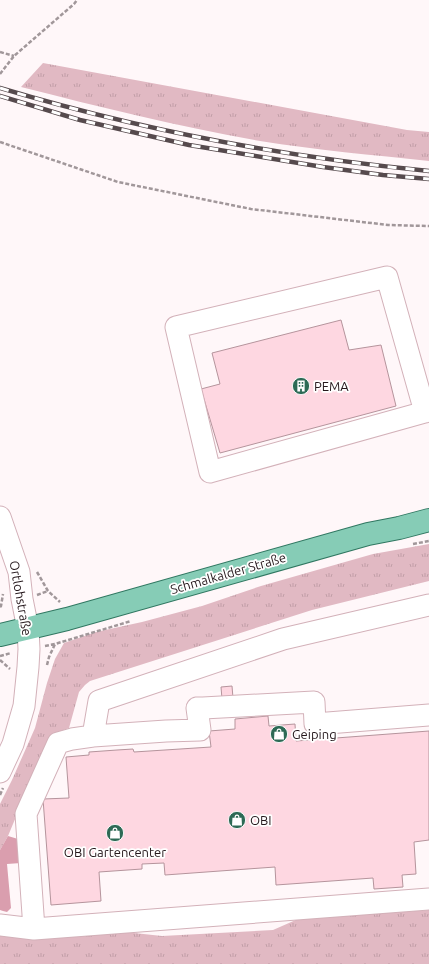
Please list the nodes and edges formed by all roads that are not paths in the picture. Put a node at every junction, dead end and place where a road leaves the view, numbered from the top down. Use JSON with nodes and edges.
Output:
{"nodes":[{"id":1,"x":427,"y":412,"type":"edge"},
{"id":2,"x":0,"y":517,"type":"edge"},
{"id":3,"x":429,"y":520,"type":"edge"},
{"id":4,"x":399,"y":528,"type":"junction"},
{"id":5,"x":429,"y":531,"type":"edge"},
{"id":6,"x":429,"y":605,"type":"edge"},
{"id":7,"x":28,"y":629,"type":"junction"},
{"id":8,"x":0,"y":636,"type":"edge"},
{"id":9,"x":429,"y":715,"type":"edge"},
{"id":10,"x":93,"y":736,"type":"junction"},
{"id":11,"x":0,"y":772,"type":"edge"},
{"id":12,"x":429,"y":899,"type":"edge"},
{"id":13,"x":0,"y":925,"type":"edge"},
{"id":14,"x":34,"y":929,"type":"junction"}],
"edges":[{"from":1,"to":1,"type":"street"},
{"from":2,"to":7,"type":"street","name":"Ortlohstraße"},
{"from":3,"to":4,"type":"main road","name":"Schmalkalder Straße"},
{"from":4,"to":5,"type":"street"},
{"from":4,"to":7,"type":"main road","name":"Schmalkalder Straße"},
{"from":6,"to":10,"type":"street"},
{"from":7,"to":8,"type":"main road","name":"Schmalkalder Straße"},
{"from":7,"to":11,"type":"street","name":"Ortlohstraße"},
{"from":9,"to":10,"type":"street"},
{"from":10,"to":14,"type":"street"},
{"from":12,"to":14,"type":"street"},
{"from":13,"to":14,"type":"street"}]}
